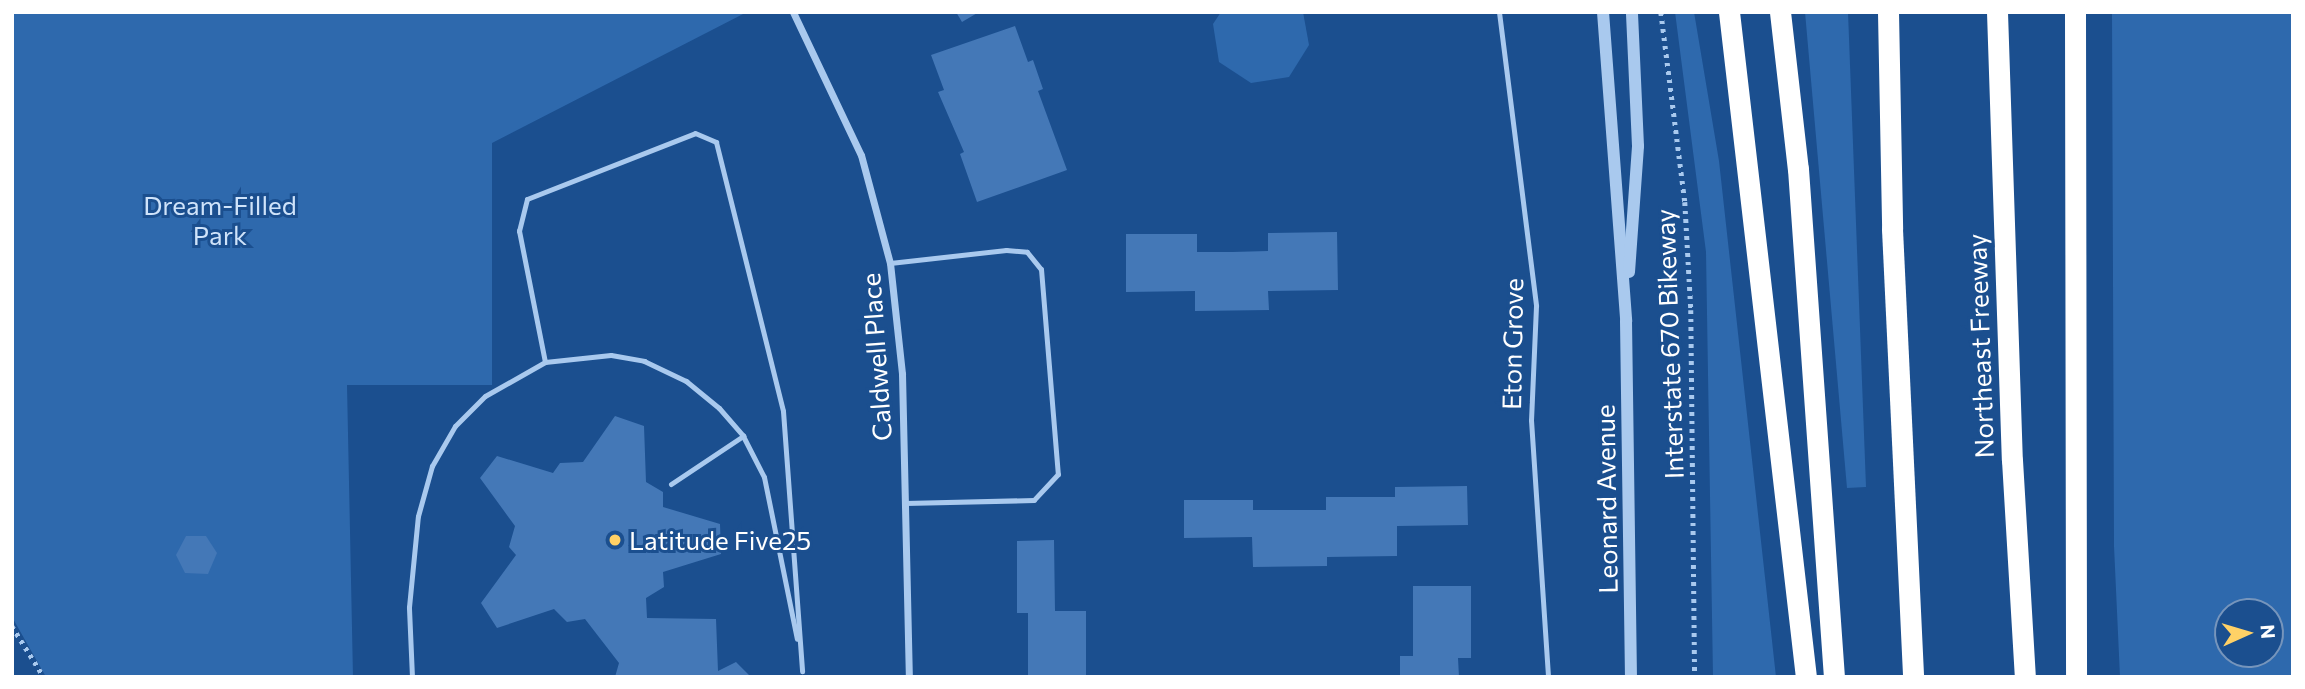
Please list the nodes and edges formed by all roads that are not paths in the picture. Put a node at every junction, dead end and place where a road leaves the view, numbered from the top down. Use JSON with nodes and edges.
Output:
{"nodes":[{"id":1,"x":793,"y":12,"type":"edge"},
{"id":2,"x":1499,"y":12,"type":"edge"},
{"id":3,"x":1603,"y":12,"type":"edge"},
{"id":4,"x":1632,"y":12,"type":"edge"},
{"id":5,"x":1729,"y":12,"type":"edge"},
{"id":6,"x":1780,"y":12,"type":"edge"},
{"id":7,"x":1888,"y":12,"type":"edge"},
{"id":8,"x":1997,"y":12,"type":"edge"},
{"id":9,"x":2075,"y":12,"type":"edge"},
{"id":10,"x":890,"y":263,"type":"junction"},
{"id":11,"x":1626,"y":321,"type":"junction"},
{"id":12,"x":545,"y":362,"type":"junction"},
{"id":13,"x":743,"y":436,"type":"junction"},
{"id":14,"x":671,"y":484,"type":"dead end"},
{"id":15,"x":905,"y":503,"type":"junction"},
{"id":16,"x":803,"y":674,"type":"edge"},
{"id":17,"x":412,"y":677,"type":"edge"},
{"id":18,"x":909,"y":677,"type":"edge"},
{"id":19,"x":1548,"y":677,"type":"edge"},
{"id":20,"x":1632,"y":677,"type":"edge"},
{"id":21,"x":1806,"y":677,"type":"edge"},
{"id":22,"x":1834,"y":677,"type":"edge"},
{"id":23,"x":1913,"y":677,"type":"edge"},
{"id":24,"x":2025,"y":677,"type":"edge"},
{"id":25,"x":2076,"y":677,"type":"edge"}],
"edges":[{"from":1,"to":10,"type":"street","name":"Caldwell Place"},
{"from":2,"to":19,"type":"lane","name":"Eton Grove"},
{"from":3,"to":11,"type":"street","name":"Leonard Avenue"},
{"from":4,"to":11,"type":"street","name":"Leonard Avenue"},
{"from":5,"to":21,"type":"highway"},
{"from":6,"to":22,"type":"highway"},
{"from":7,"to":23,"type":"highway"},
{"from":8,"to":24,"type":"highway","name":"Northeast Freeway"},
{"from":9,"to":25,"type":"highway"},
{"from":10,"to":15,"type":"street","name":"Caldwell Place"},
{"from":10,"to":15,"type":"lane"},
{"from":11,"to":20,"type":"street","name":"Leonard Avenue"},
{"from":12,"to":13,"type":"lane"},
{"from":12,"to":16,"type":"lane"},
{"from":12,"to":17,"type":"lane"},
{"from":13,"to":14,"type":"lane"},
{"from":13,"to":16,"type":"lane"},
{"from":15,"to":18,"type":"street","name":"Caldwell Place"}]}
